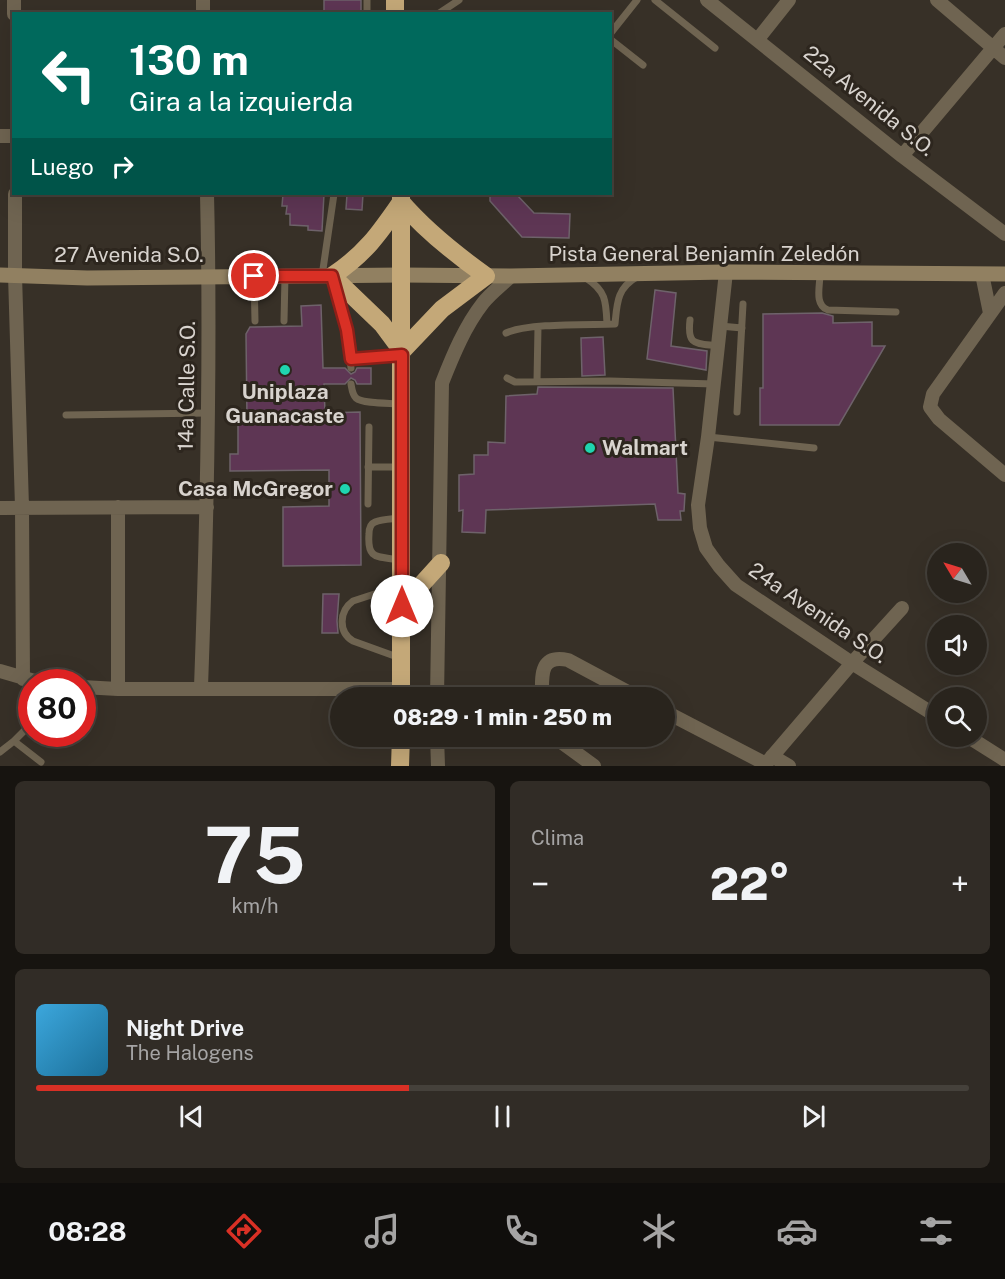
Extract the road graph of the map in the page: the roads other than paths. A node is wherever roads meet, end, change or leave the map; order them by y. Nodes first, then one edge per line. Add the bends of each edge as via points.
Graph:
1 (459, 0) edge
2 (637, 0) edge
3 (655, 0) edge
4 (707, 0) edge
5 (789, 0) edge
6 (937, 0) edge
7 (441, 12) edge
8 (612, 31) edge
9 (1005, 34) edge
10 (758, 39) junction
11 (612, 41) edge
12 (715, 48) dead end
13 (993, 48) junction
14 (1005, 58) edge
15 (643, 65) dead end
16 (902, 156) junction
17 (15, 195) edge
18 (207, 195) edge
19 (334, 195) edge
20 (401, 198) edge
21 (1005, 234) edge
22 (726, 272) junction
23 (645, 273) junction
24 (581, 274) junction
25 (820, 274) junction
26 (982, 274) junction
27 (1005, 274) edge
28 (8, 275) edge
29 (402, 275) junction
30 (209, 276) junction
31 (254, 276) junction
32 (285, 276) junction
33 (327, 276) junction
34 (486, 276) junction
35 (511, 276) junction
36 (1005, 293) edge
37 (743, 304) dead end
38 (896, 312) dead end
39 (990, 313) junction
40 (690, 320) dead end
41 (255, 321) dead end
42 (284, 321) dead end
43 (611, 324) junction
44 (720, 326) junction
45 (538, 327) junction
46 (742, 328) junction
47 (506, 333) dead end
48 (718, 346) junction
49 (402, 353) junction
50 (351, 359) junction
51 (351, 368) dead end
52 (507, 378) dead end
53 (537, 381) junction
54 (351, 384) dead end
55 (714, 384) junction
56 (402, 404) junction
57 (737, 411) dead end
58 (208, 412) junction
59 (66, 415) dead end
60 (369, 427) dead end
61 (708, 437) junction
62 (814, 448) dead end
63 (368, 467) junction
64 (402, 467) junction
65 (1005, 476) edge
66 (368, 504) dead end
67 (22, 507) junction
68 (118, 507) junction
69 (207, 507) junction
70 (0, 508) edge
71 (402, 518) junction
72 (402, 560) junction
73 (441, 563) junction
74 (402, 585) junction
75 (402, 606) junction
76 (902, 608) dead end
77 (401, 659) junction
78 (852, 663) junction
79 (23, 669) edge
80 (0, 671) edge
81 (18, 677) edge
82 (201, 687) junction
83 (401, 687) edge
84 (437, 687) edge
85 (542, 687) edge
86 (618, 687) edge
87 (96, 688) edge
88 (118, 689) junction
89 (330, 691) edge
90 (927, 710) edge
91 (675, 716) edge
92 (18, 737) edge
93 (14, 741) junction
94 (401, 747) edge
95 (437, 747) edge
96 (568, 747) edge
97 (985, 747) edge
98 (0, 752) edge
99 (1005, 760) edge
100 (41, 762) dead end
101 (768, 762) edge
102 (400, 766) edge
103 (438, 766) edge
104 (594, 766) edge
105 (789, 766) edge

1 - 7 lane
2 - 8 lane
3 - 12 lane
4 - 10 street, 22a Avenida S.O.
5 - 10 street
6 - 13 street
9 - 13 street
10 - 16 street, 22a Avenida S.O.
11 - 15 lane
13 - 14 street
13 - 16 street
16 - 21 street, 22a Avenida S.O.
17 - 28 street
18 - 30 street, 14a Calle S.O.
19 - 33 lane
20 - 29 highway
20 - 33 highway via 368,248 350,264
20 - 34 highway via 422,224
22 - 23 main road, Pista General Benjamín Zeledón
22 - 25 main road, Pista General Benjamín Zeledón
22 - 44 street, 24a Avenida S.O.
23 - 24 main road, Pista General Benjamín Zeledón
23 - 43 lane via 624,286
24 - 35 main road, Pista General Benjamín Zeledón
24 - 43 lane via 601,290
25 - 26 main road, Pista General Benjamín Zeledón
25 - 38 lane via 822,308
26 - 27 main road, Pista General Benjamín Zeledón
26 - 39 street
28 - 30 main road, 27 Avenida S.O.
28 - 67 street
29 - 33 main road, 27 Avenida S.O.
29 - 34 main road, Pista General Benjamín Zeledón
29 - 49 highway
30 - 31 main road, 27 Avenida S.O.
30 - 58 street, 14a Calle S.O.
31 - 32 main road, 27 Avenida S.O.
31 - 41 lane
32 - 33 main road, 27 Avenida S.O.
32 - 42 lane
33 - 49 highway via 382,324
33 - 50 lane via 347,330
34 - 35 main road, Pista General Benjamín Zeledón
34 - 49 highway via 442,309
35 - 73 street via 471,320 442,383
36 - 39 street
37 - 46 lane
39 - 65 street via 933,394 930,407
40 - 48 lane via 691,340
43 - 45 lane
44 - 46 lane
44 - 48 street, 24a Avenida S.O.
45 - 47 lane
45 - 53 lane
46 - 57 lane
48 - 55 street, 24a Avenida S.O.
49 - 50 lane
49 - 56 highway
50 - 51 lane
52 - 53 lane via 515,382
53 - 55 lane
54 - 56 lane via 352,392 362,401
55 - 61 street, 24a Avenida S.O.
56 - 64 highway
58 - 59 lane
58 - 69 street, 14a Calle S.O.
60 - 63 lane
61 - 62 lane
61 - 78 street, 24a Avenida S.O. via 698,505 706,548 736,585
63 - 64 lane
63 - 66 lane
64 - 71 highway
67 - 68 street
67 - 70 street
67 - 79 street
68 - 69 street
68 - 88 street
69 - 82 street, 14a Calle S.O.
71 - 72 highway
71 - 72 lane via 372,524 368,549 378,556
72 - 74 highway
73 - 75 highway
73 - 84 street
74 - 75 highway
74 - 77 lane via 347,605 342,630 353,641
75 - 77 highway
76 - 78 street
77 - 83 highway
78 - 90 street, 24a Avenida S.O.
78 - 101 street
80 - 81 street
82 - 88 street
82 - 89 street
85 - 86 street via 544,667 558,658
87 - 88 street
91 - 101 street
92 - 93 lane
93 - 98 lane
93 - 100 lane
94 - 102 highway
95 - 103 street
96 - 104 street
97 - 99 street
101 - 105 street

